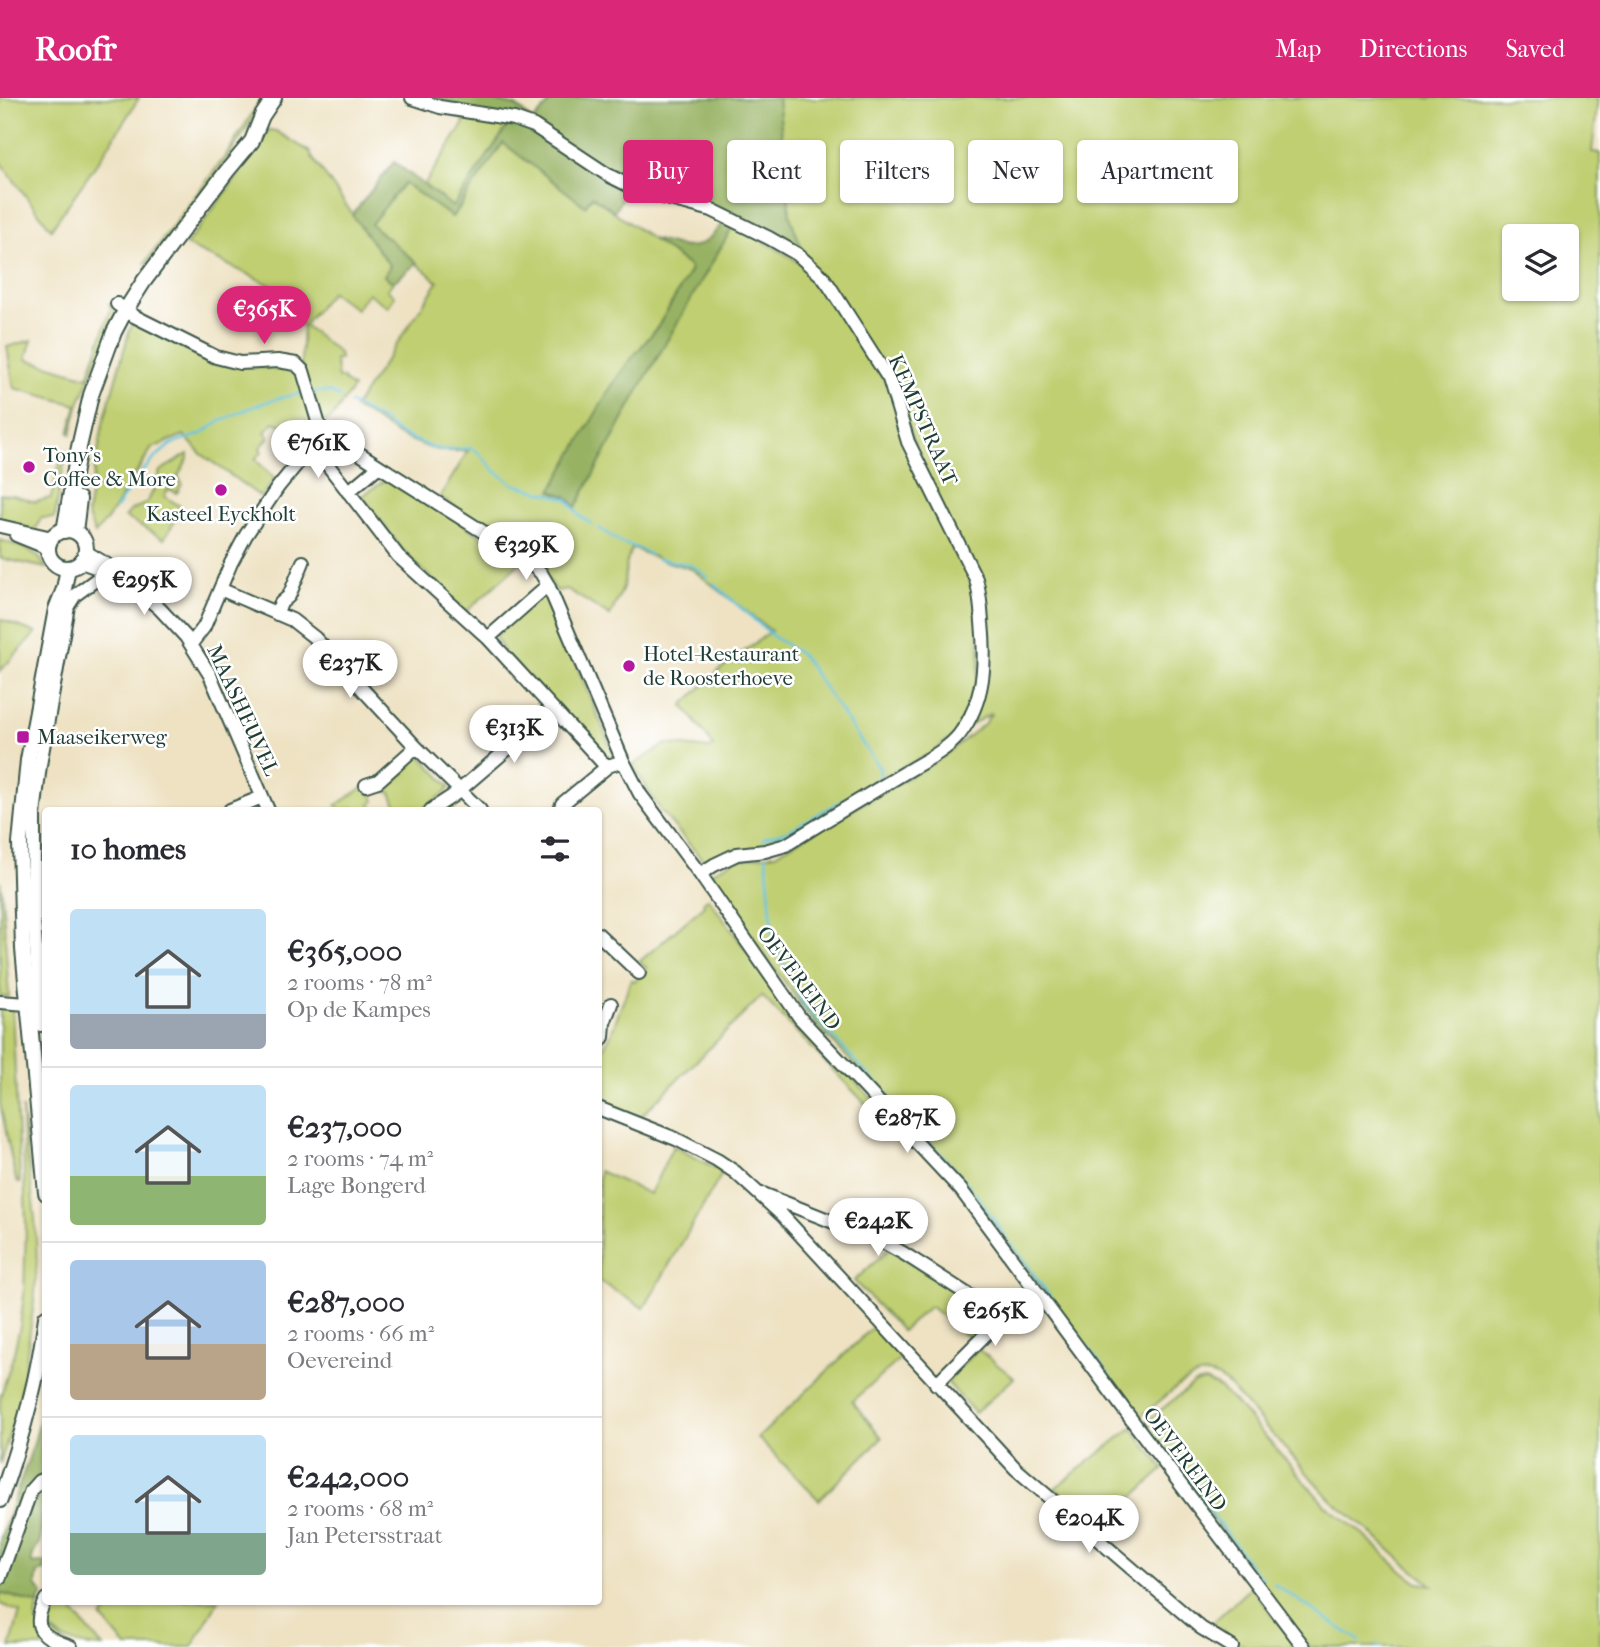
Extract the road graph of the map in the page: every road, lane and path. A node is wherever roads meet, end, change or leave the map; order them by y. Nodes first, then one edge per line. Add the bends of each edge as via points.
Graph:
1 (274, 98) edge
2 (412, 98) edge
3 (125, 310) junction
4 (324, 431) junction
5 (311, 447) junction
6 (379, 466) junction
7 (348, 492) junction
8 (0, 526) edge
9 (60, 537) junction
10 (73, 562) junction
11 (303, 562) dead end
12 (108, 569) junction
13 (548, 585) junction
14 (220, 589) junction
15 (277, 614) junction
16 (488, 638) junction
17 (191, 644) junction
18 (553, 710) junction
19 (416, 747) junction
20 (623, 761) junction
21 (608, 766) junction
22 (366, 785) dead end
23 (459, 791) junction
24 (262, 797) junction
25 (237, 807) edge
26 (267, 807) edge
27 (435, 807) edge
28 (477, 807) edge
29 (561, 807) edge
30 (39, 866) edge
31 (700, 874) junction
32 (602, 938) edge
33 (639, 973) dead end
34 (0, 1002) edge
35 (27, 1004) junction
36 (611, 1004) dead end
37 (42, 1013) edge
38 (602, 1038) edge
39 (602, 1110) edge
40 (42, 1152) edge
41 (757, 1191) junction
42 (1037, 1292) junction
43 (1003, 1317) junction
44 (42, 1345) edge
45 (936, 1384) junction
46 (42, 1480) edge
47 (0, 1500) edge
48 (0, 1577) edge
49 (43, 1605) edge
50 (71, 1647) edge
51 (1232, 1647) edge
52 (1304, 1647) edge

1 - 3 main road via 253,124 227,171
2 - 31 street, KEMPSTRAAT via 529,124 629,186 728,216 811,266 830,287 889,379 908,442 976,579 984,677 971,718 957,737 932,757 786,845 737,854
3 - 4 street via 216,357 240,363 296,364 303,371 318,425
3 - 9 main road via 101,370 77,509
4 - 5 street
4 - 6 street, OEVEREIND
5 - 7 street
5 - 14 street via 246,535
6 - 7 street
6 - 13 street, OEVEREIND via 523,557
7 - 16 street via 398,556
8 - 9 street
9 - 10 main road via 51,560
9 - 10 main road via 83,540
10 - 12 street, MAASHEUVEL
10 - 35 main road via 56,609 21,821
11 - 15 street
12 - 17 street, MAASHEUVEL via 153,603
12 - 30 street via 68,606 36,789
13 - 16 street
13 - 20 street, OEVEREIND
14 - 15 street
14 - 17 street via 204,627
15 - 19 street via 315,638
16 - 18 street
17 - 24 street, MAASHEUVEL via 210,675
18 - 21 street
18 - 23 street
19 - 22 street
19 - 23 street
20 - 21 street
20 - 31 street, OEVEREIND via 640,794
21 - 29 street
23 - 27 street
23 - 28 street
24 - 25 street
24 - 26 street, MAASHEUVEL
30 - 37 street via 34,916
31 - 42 street, OEVEREIND via 800,1017 961,1190
32 - 33 street
34 - 35 street
35 - 40 main road
36 - 38 street
39 - 41 street via 717,1160
41 - 43 street via 892,1247
41 - 45 street
42 - 43 street
42 - 52 street, OEVEREIND
43 - 45 street
44 - 47 main road via 27,1418
45 - 51 street via 1016,1469 1201,1628
46 - 48 street via 34,1485
49 - 50 street via 39,1629

